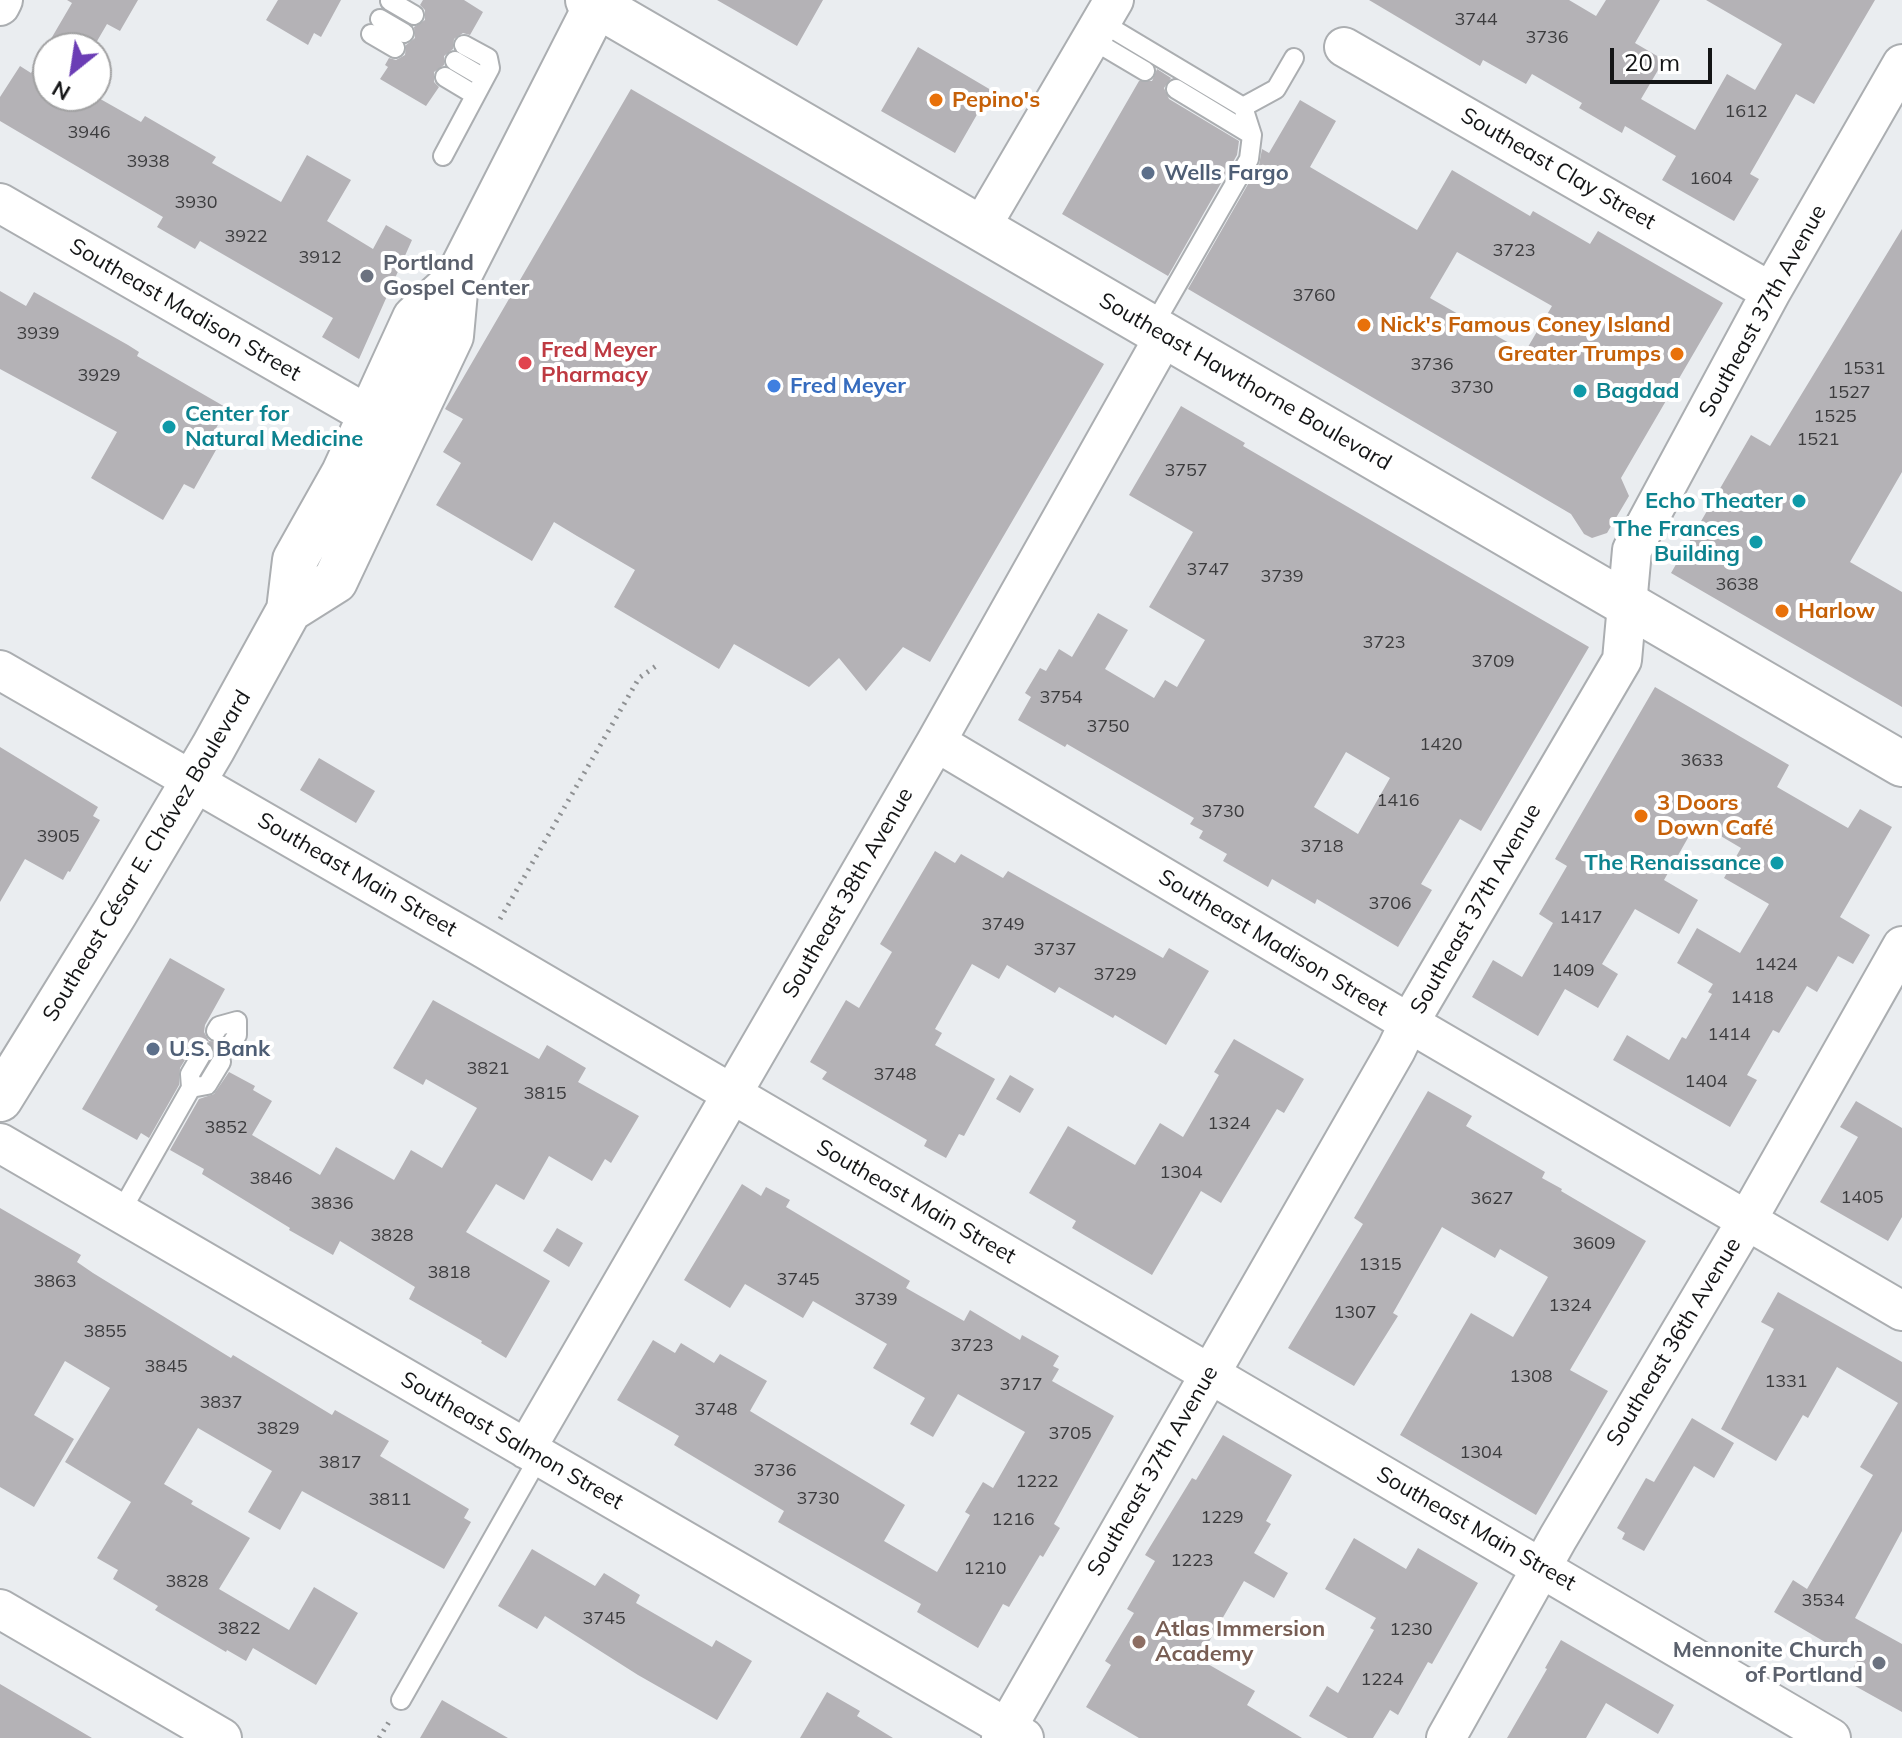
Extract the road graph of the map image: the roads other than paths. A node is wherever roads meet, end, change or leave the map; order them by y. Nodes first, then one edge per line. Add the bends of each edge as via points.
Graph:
1 (3, 0) edge
2 (390, 1) edge
3 (595, 2) edge
4 (0, 6) edge
5 (414, 15) dead end
6 (1102, 20) edge
7 (375, 26) dead end
8 (399, 40) dead end
9 (464, 45) dead end
10 (1344, 47) dead end
11 (1294, 58) dead end
12 (1902, 64) edge
13 (1145, 71) dead end
14 (484, 78) junction
15 (1176, 89) dead end
16 (475, 95) junction
17 (1243, 107) junction
18 (1252, 135) junction
19 (443, 156) dead end
20 (0, 203) edge
21 (981, 227) junction
22 (456, 281) junction
23 (1771, 292) junction
24 (1159, 331) junction
25 (370, 416) junction
26 (1626, 604) junction
27 (289, 610) junction
28 (0, 670) edge
29 (936, 742) junction
30 (1902, 764) edge
31 (194, 780) junction
32 (1902, 946) edge
33 (1409, 1023) junction
34 (216, 1031) dead end
35 (233, 1041) dead end
36 (203, 1052) dead end
37 (221, 1062) dead end
38 (191, 1088) junction
39 (731, 1095) junction
40 (0, 1099) edge
41 (0, 1143) edge
42 (120, 1213) junction
43 (1747, 1220) junction
44 (1902, 1311) edge
45 (1210, 1373) junction
46 (533, 1453) junction
47 (1543, 1568) junction
48 (0, 1609) edge
49 (401, 1700) dead end
50 (1010, 1735) edge
51 (222, 1738) edge
52 (1446, 1738) edge
53 (1831, 1738) edge

1 - 4 street
2 - 5 lane
3 - 21 main road, Southeast Hawthorne Boulevard
3 - 22 main road, Southeast César E. Chávez Boulevard
6 - 13 lane
6 - 17 lane
6 - 21 street
7 - 8 lane
9 - 14 lane via 488,58
10 - 23 street, Southeast Clay Street
11 - 17 lane via 1276,89
12 - 23 street, Southeast 37th Avenue
14 - 16 lane
14 - 16 lane via 450,69
15 - 18 lane
16 - 19 lane
17 - 18 lane
18 - 24 lane via 1249,159
20 - 25 street, Southeast Madison Street
21 - 24 main road, Southeast Hawthorne Boulevard
22 - 25 main road, Southeast César E. Chávez Boulevard via 415,318
22 - 27 main road, Southeast César E. Chávez Boulevard via 451,336 335,581
23 - 26 street, Southeast 37th Avenue via 1632,550
24 - 26 main road, Southeast Hawthorne Boulevard
24 - 29 street, Southeast 38th Avenue
25 - 27 main road, Southeast César E. Chávez Boulevard via 295,560
26 - 30 main road, Southeast Hawthorne Boulevard
26 - 33 street, Southeast 37th Avenue via 1622,660
27 - 31 main road, Southeast César E. Chávez Boulevard
28 - 31 street, Southeast Main Street
29 - 33 street, Southeast Madison Street
29 - 39 street, Southeast 38th Avenue
31 - 39 street, Southeast Main Street
31 - 40 main road, Southeast César E. Chávez Boulevard
32 - 43 street, Southeast 36th Avenue
33 - 43 street, Southeast Madison Street
33 - 45 street, Southeast 37th Avenue
34 - 35 lane via 237,1021
36 - 38 lane via 190,1074
37 - 38 lane via 207,1085
38 - 42 lane
39 - 45 street, Southeast Main Street
39 - 46 street, Southeast 38th Avenue
41 - 42 street, Southeast Salmon Street
42 - 46 street, Southeast Salmon Street
43 - 44 street, Southeast Madison Street
43 - 47 street, Southeast 36th Avenue
45 - 47 street, Southeast Main Street
45 - 50 street, Southeast 37th Avenue
46 - 49 lane
46 - 50 street, Southeast Salmon Street
47 - 52 street, Southeast 36th Avenue
47 - 53 street, Southeast Main Street
48 - 51 street

